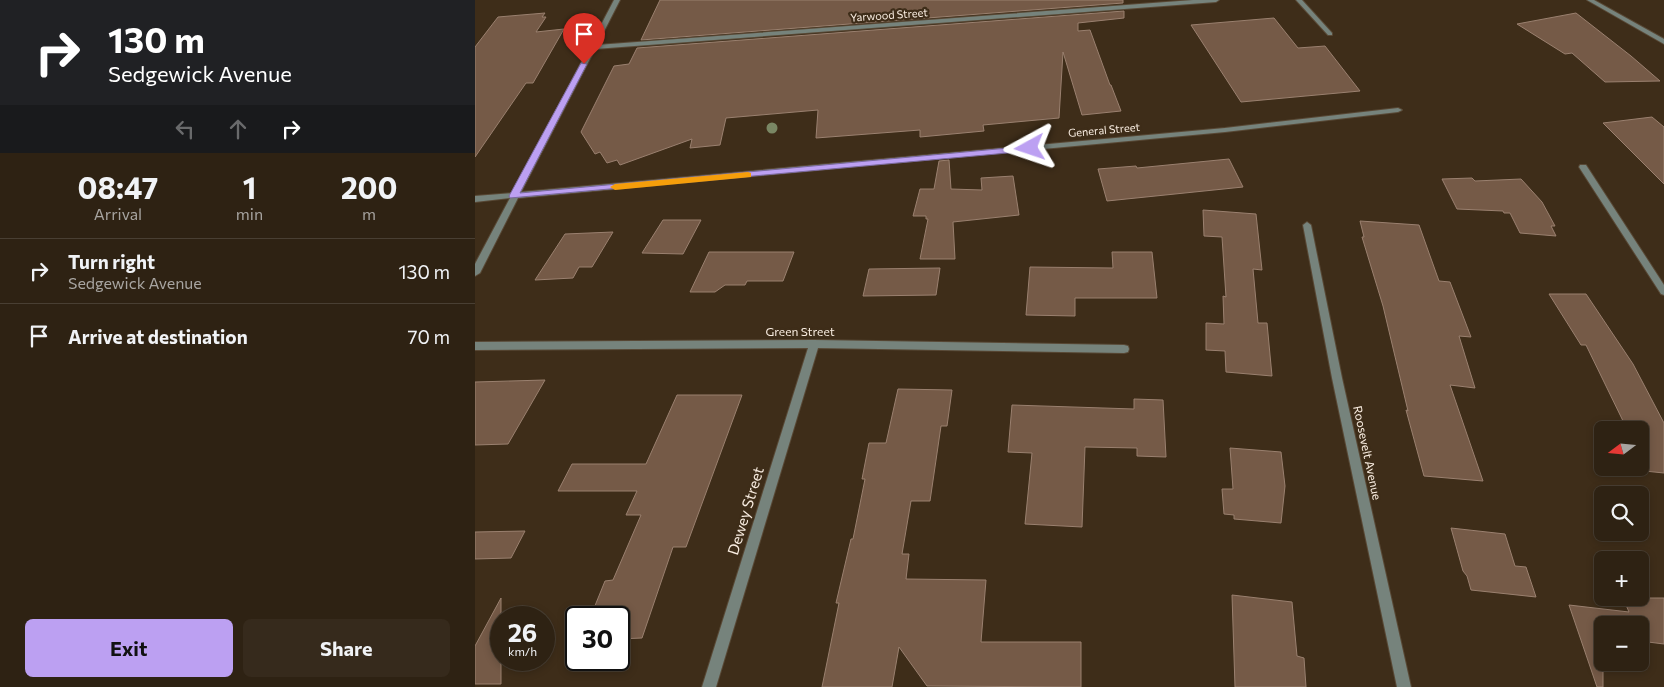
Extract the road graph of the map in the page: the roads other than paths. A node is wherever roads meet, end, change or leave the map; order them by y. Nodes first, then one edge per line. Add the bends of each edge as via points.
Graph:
1 (617, 0) edge
2 (1216, 0) edge
3 (1299, 0) edge
4 (1591, 0) edge
5 (1330, 34) dead end
6 (1664, 42) edge
7 (593, 47) junction
8 (1398, 110) dead end
9 (1583, 167) dead end
10 (514, 196) junction
11 (475, 199) edge
12 (1307, 225) dead end
13 (475, 273) edge
14 (1664, 292) edge
15 (814, 344) junction
16 (475, 346) edge
17 (1124, 348) dead end
18 (709, 687) edge
19 (1404, 687) edge

1 - 7 street
2 - 7 street, Yarwood Street
3 - 5 street
4 - 6 street
7 - 10 street
8 - 10 street, General Street via 1215,131
9 - 14 street
10 - 11 street, General Street
10 - 13 street
12 - 19 street, Roosevelt Avenue
15 - 16 street, Green Street
15 - 17 street, Green Street
15 - 18 street, Dewey Street

